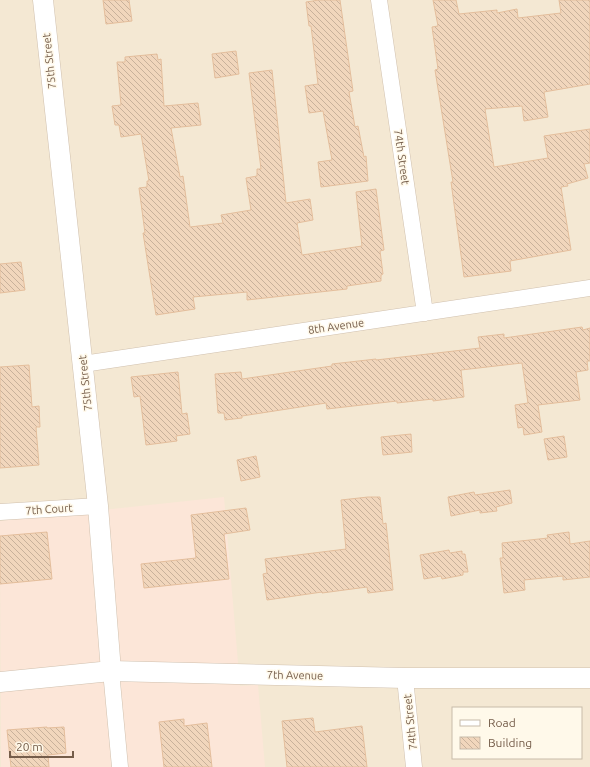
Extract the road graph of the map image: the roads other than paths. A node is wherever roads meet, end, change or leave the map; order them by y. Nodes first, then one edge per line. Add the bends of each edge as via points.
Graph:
1 (43, 0) edge
2 (379, 0) edge
3 (590, 288) edge
4 (425, 313) junction
5 (83, 364) junction
6 (98, 506) junction
7 (0, 512) edge
8 (111, 671) junction
9 (405, 678) junction
10 (590, 678) edge
11 (0, 682) edge
12 (120, 767) edge
13 (414, 767) edge

1 - 5 street, 75th Street
2 - 4 street, 74th Street
3 - 4 street, 8th Avenue
4 - 5 street, 8th Avenue
5 - 6 street, 75th Street
6 - 7 street, 7th Court
6 - 8 street, 75th Street
8 - 9 street, 7th Avenue
8 - 11 street, 7th Avenue
8 - 12 street, 75th Street
9 - 10 street, 7th Avenue
9 - 13 street, 74th Street

